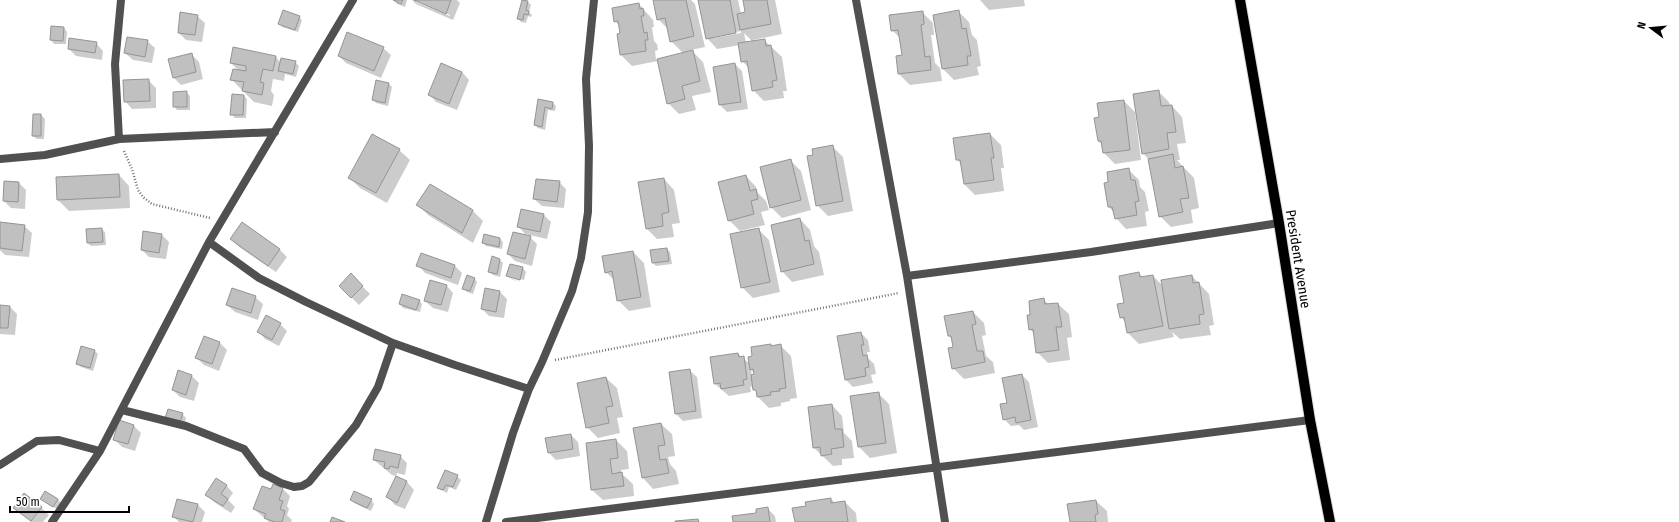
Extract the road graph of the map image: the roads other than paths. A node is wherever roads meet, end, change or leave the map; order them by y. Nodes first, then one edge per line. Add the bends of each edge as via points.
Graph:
1 (121, 0) edge
2 (353, 0) edge
3 (594, 0) edge
4 (856, 0) edge
5 (1240, 0) edge
6 (275, 132) junction
7 (119, 139) junction
8 (0, 159) edge
9 (1279, 223) junction
10 (209, 242) junction
11 (907, 276) junction
12 (393, 343) junction
13 (529, 389) junction
14 (122, 410) junction
15 (1310, 420) junction
16 (100, 451) junction
17 (0, 465) edge
18 (937, 467) junction
19 (52, 522) edge
20 (486, 522) edge
21 (506, 522) edge
22 (945, 522) edge
23 (1330, 522) edge

1 - 7 street via 115,64
2 - 6 street
3 - 13 street via 586,79 588,212 581,258 572,291
4 - 11 street
5 - 9 main road, President Avenue
6 - 7 street
6 - 10 street
7 - 8 street via 45,155
9 - 11 street via 1083,253
9 - 15 main road, President Avenue
10 - 12 street via 259,278
10 - 14 street
11 - 18 street
12 - 13 street
12 - 14 street via 378,387 356,425 309,482 302,486 294,487 281,483 262,473 244,449 186,426
13 - 20 street
14 - 16 street
15 - 18 street
15 - 23 main road, President Avenue
16 - 17 street via 59,440 37,441
16 - 19 street
18 - 21 street
18 - 22 street

